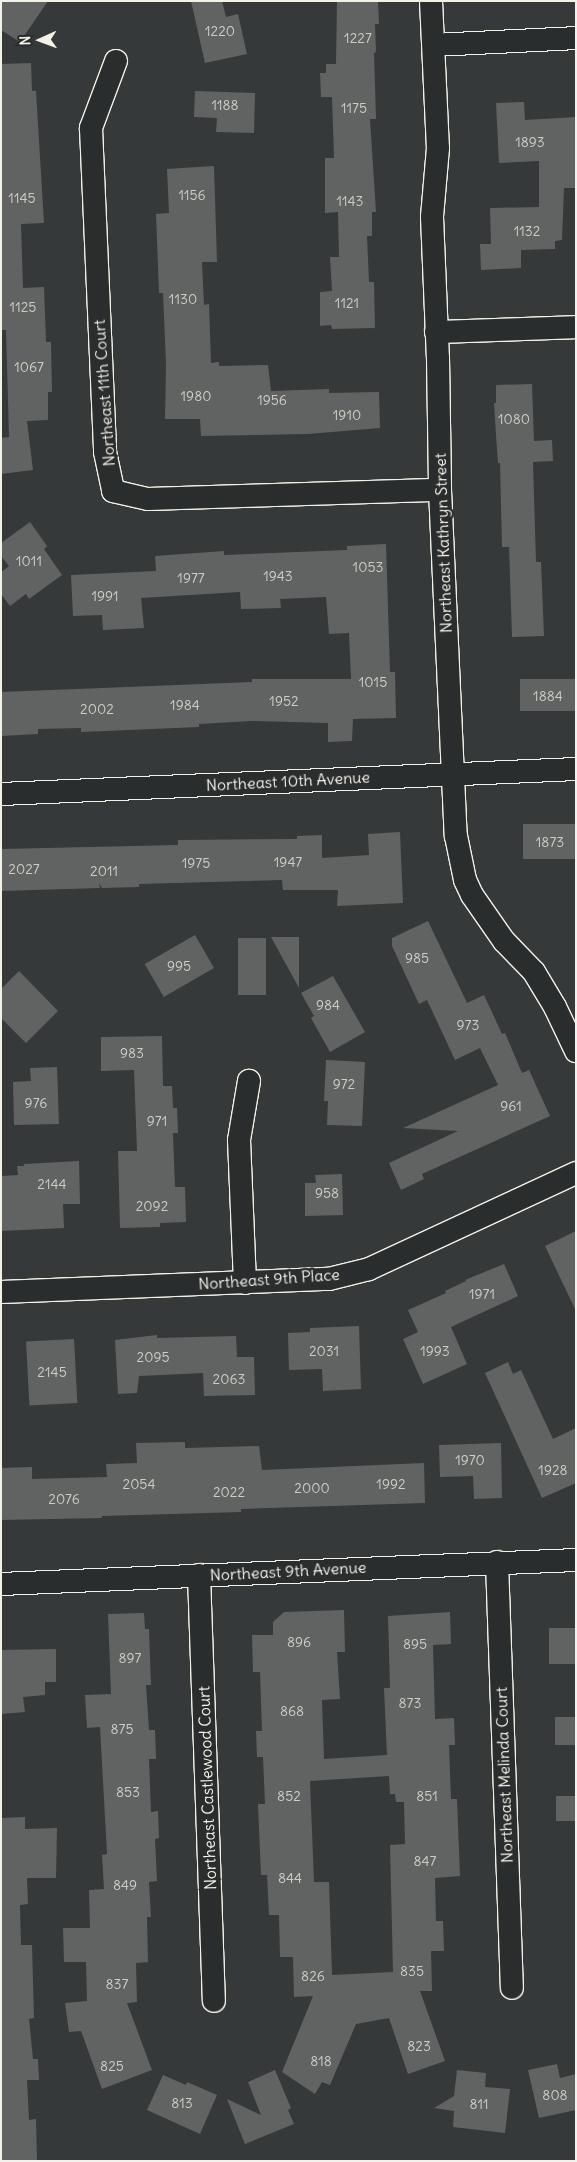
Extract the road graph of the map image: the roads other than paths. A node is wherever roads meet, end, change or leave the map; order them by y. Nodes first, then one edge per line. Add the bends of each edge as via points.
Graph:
1 (431, 1) edge
2 (576, 38) edge
3 (434, 46) junction
4 (116, 61) dead end
5 (576, 327) edge
6 (436, 332) junction
7 (440, 490) junction
8 (576, 769) edge
9 (453, 773) junction
10 (1, 794) edge
11 (576, 1051) edge
12 (249, 1081) dead end
13 (576, 1173) edge
14 (245, 1283) junction
15 (1, 1292) edge
16 (576, 1560) edge
17 (497, 1562) junction
18 (199, 1575) junction
19 (1, 1584) edge
20 (512, 1988) dead end
21 (214, 2001) dead end

1 - 3 street, Northeast Kathryn Street
2 - 3 street
3 - 6 street, Northeast Kathryn Street via 438,148 432,217
4 - 7 street, Northeast 11th Court via 91,128 105,452 113,491 148,499
5 - 6 street
6 - 7 street, Northeast Kathryn Street
7 - 9 street, Northeast Kathryn Street
8 - 9 street, Northeast 10th Avenue
9 - 10 street, Northeast 10th Avenue
9 - 11 street, Northeast Kathryn Street via 456,836 463,872 472,895 504,941 534,972
12 - 14 street via 239,1140
13 - 14 street, Northeast 9th Place via 369,1269 329,1278
14 - 15 street, Northeast 9th Place
16 - 17 street, Northeast 9th Avenue
17 - 18 street, Northeast 9th Avenue
17 - 20 street, Northeast Melinda Court
18 - 19 street, Northeast 9th Avenue
18 - 21 street, Northeast Castlewood Court

